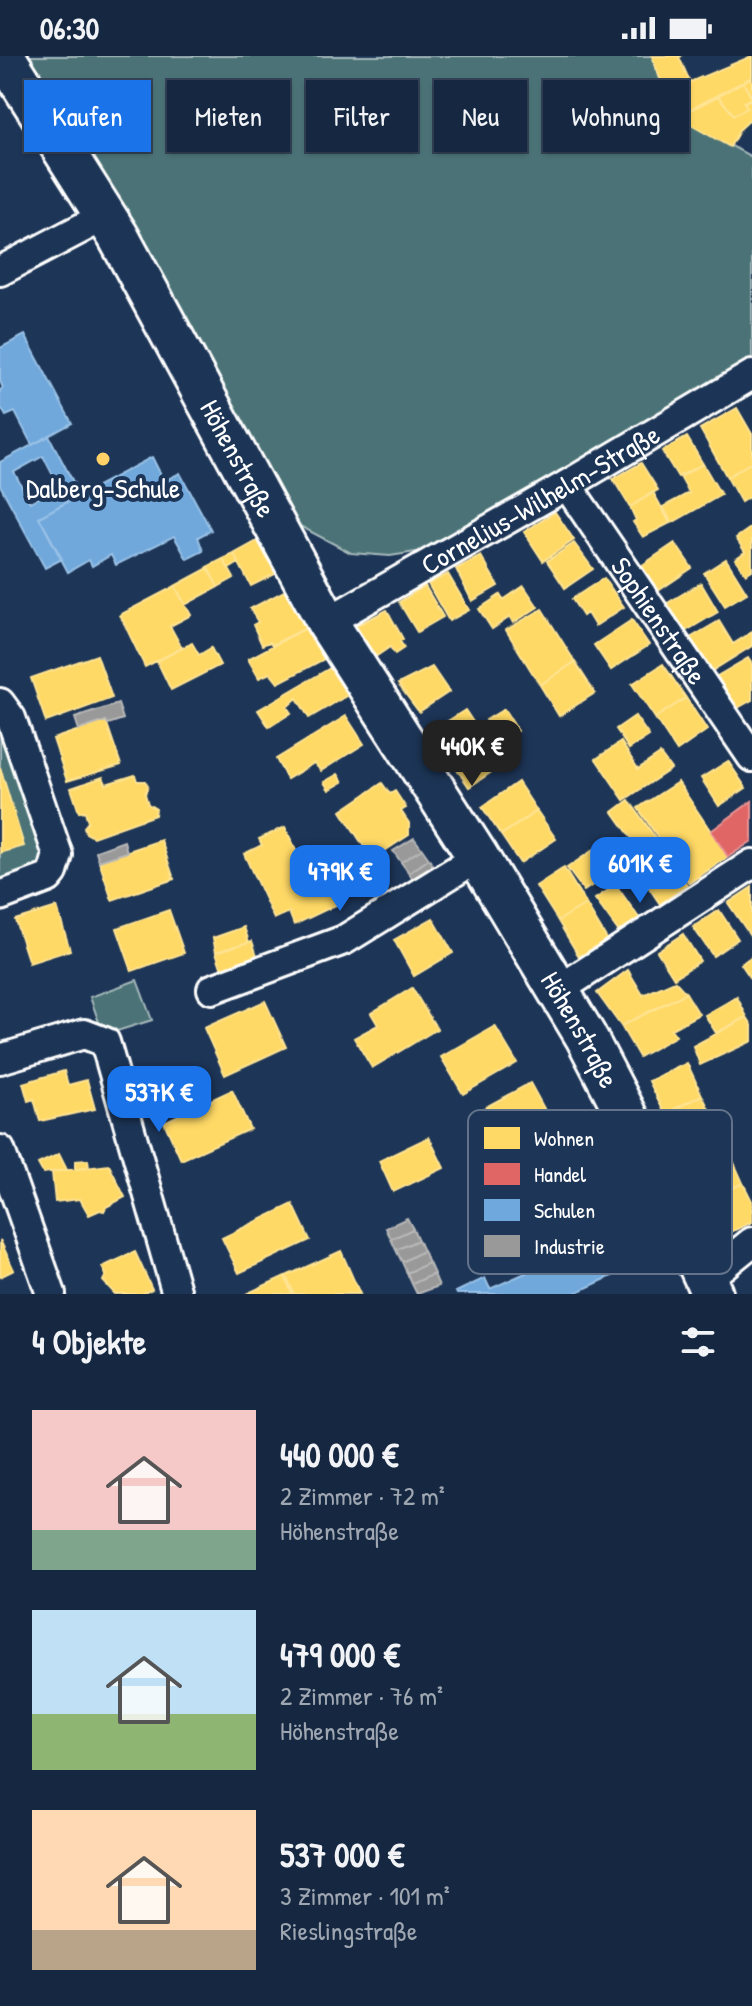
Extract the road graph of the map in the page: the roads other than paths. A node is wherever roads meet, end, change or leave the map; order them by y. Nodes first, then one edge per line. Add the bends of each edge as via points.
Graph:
1 (4, 56) edge
2 (105, 216) junction
3 (0, 271) edge
4 (752, 375) edge
5 (567, 485) junction
6 (327, 622) junction
7 (0, 703) edge
8 (752, 757) edge
9 (478, 857) junction
10 (752, 864) edge
11 (0, 896) edge
12 (212, 989) dead end
13 (557, 991) junction
14 (0, 1059) edge
15 (625, 1110) edge
16 (0, 1150) edge
17 (752, 1242) edge
18 (732, 1262) edge
19 (51, 1294) edge
20 (177, 1294) edge

1 - 2 main road, Höhenstraße
2 - 3 street
2 - 6 main road, Höhenstraße
4 - 5 street, Cornelius-Wilhelm-Straße
5 - 6 street, Cornelius-Wilhelm-Straße
5 - 8 street, Sophienstraße
6 - 9 main road, Höhenstraße
7 - 11 street via 11,718 58,855 48,878
9 - 12 street via 344,940
9 - 13 main road, Höhenstraße
10 - 13 street
13 - 15 main road, Höhenstraße
14 - 20 street via 84,1034 98,1037 109,1049
16 - 19 street
17 - 18 street

